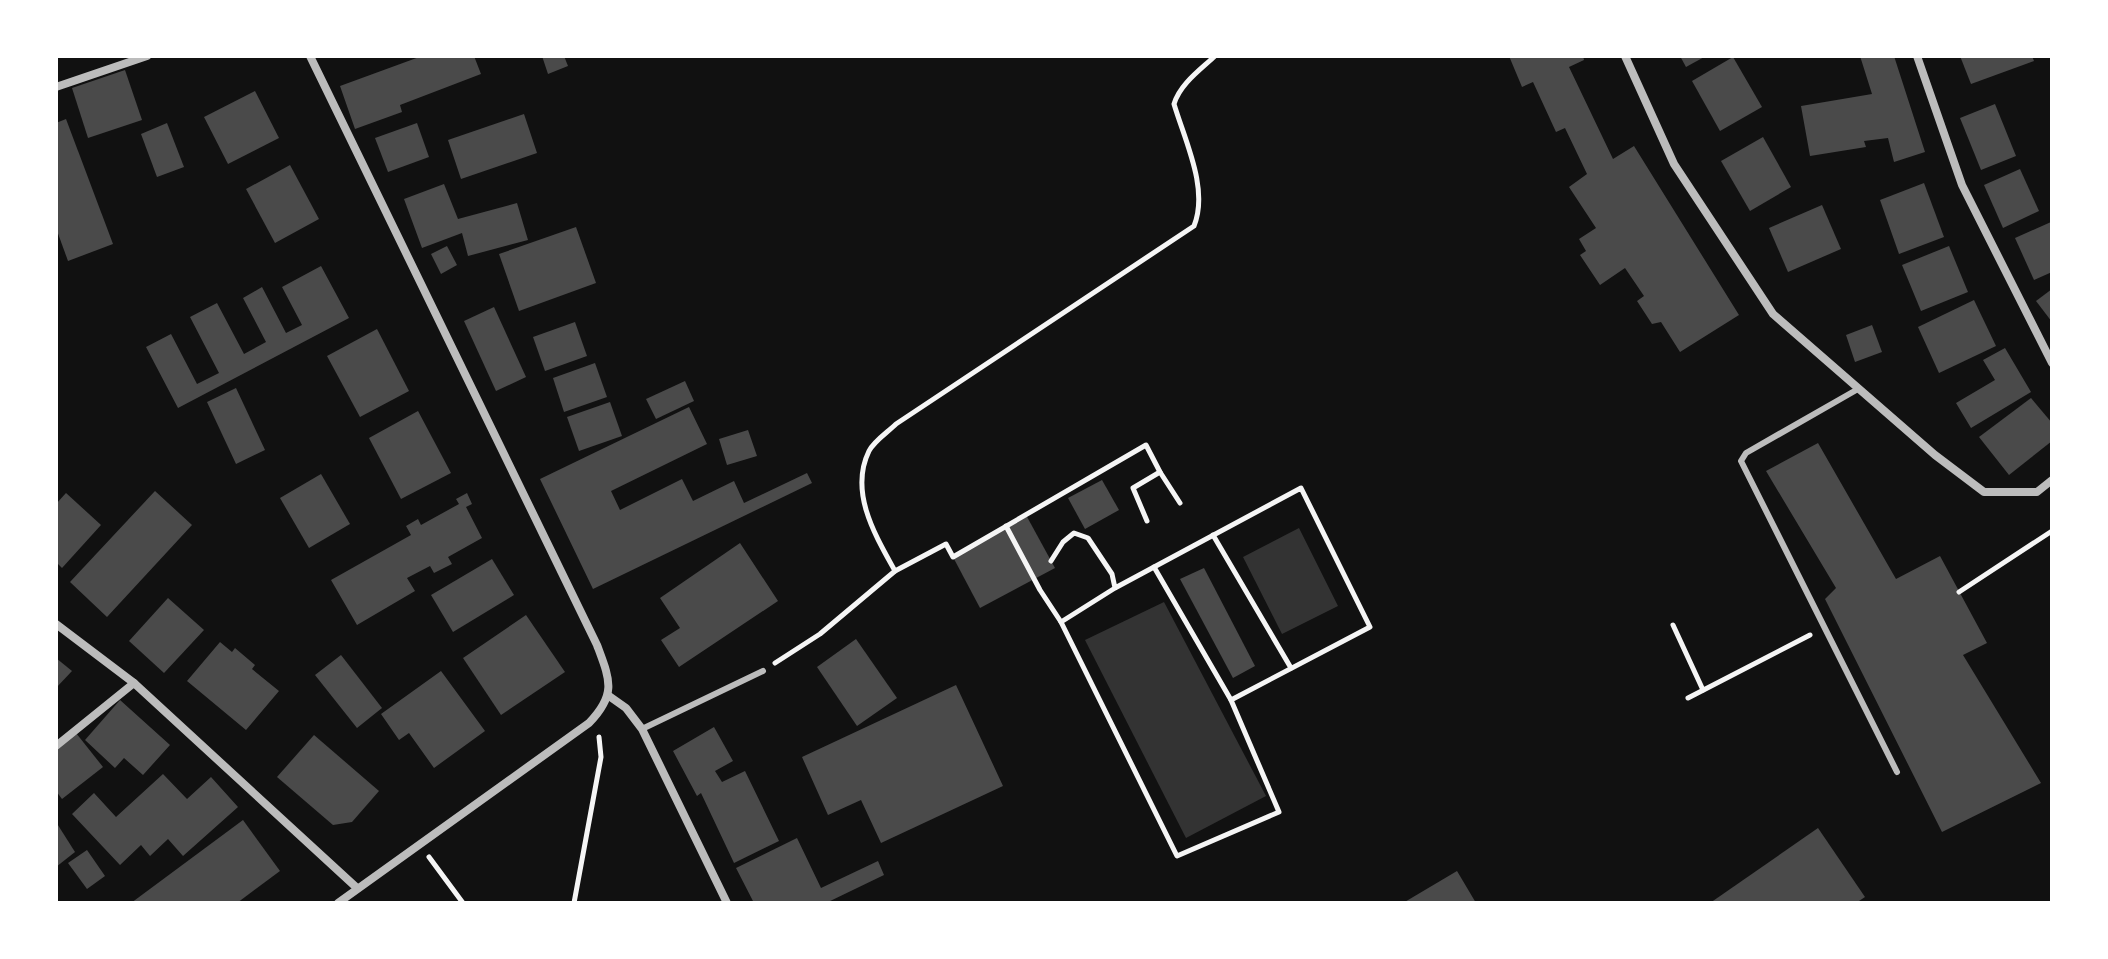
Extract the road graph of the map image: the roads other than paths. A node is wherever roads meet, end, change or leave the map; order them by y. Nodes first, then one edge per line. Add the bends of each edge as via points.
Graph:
1 (147, 56) edge
2 (310, 56) edge
3 (1625, 56) edge
4 (1917, 56) edge
5 (56, 87) edge
6 (2052, 363) edge
7 (1858, 389) junction
8 (2052, 480) edge
9 (56, 624) edge
10 (763, 671) road end
11 (134, 683) junction
12 (609, 696) junction
13 (642, 729) junction
14 (56, 746) edge
15 (1897, 772) dead end
16 (357, 888) junction
17 (338, 903) edge
18 (727, 903) edge

1 - 5 street
2 - 12 street via 597,645 608,673
3 - 7 street via 1674,164 1773,314
4 - 6 street via 1962,185
7 - 8 street via 1984,492 2037,492
7 - 15 lane via 1746,453 1741,461
9 - 11 street
10 - 13 lane
11 - 14 street
11 - 16 street
12 - 13 street
12 - 16 street via 589,723
13 - 18 street
16 - 17 street

